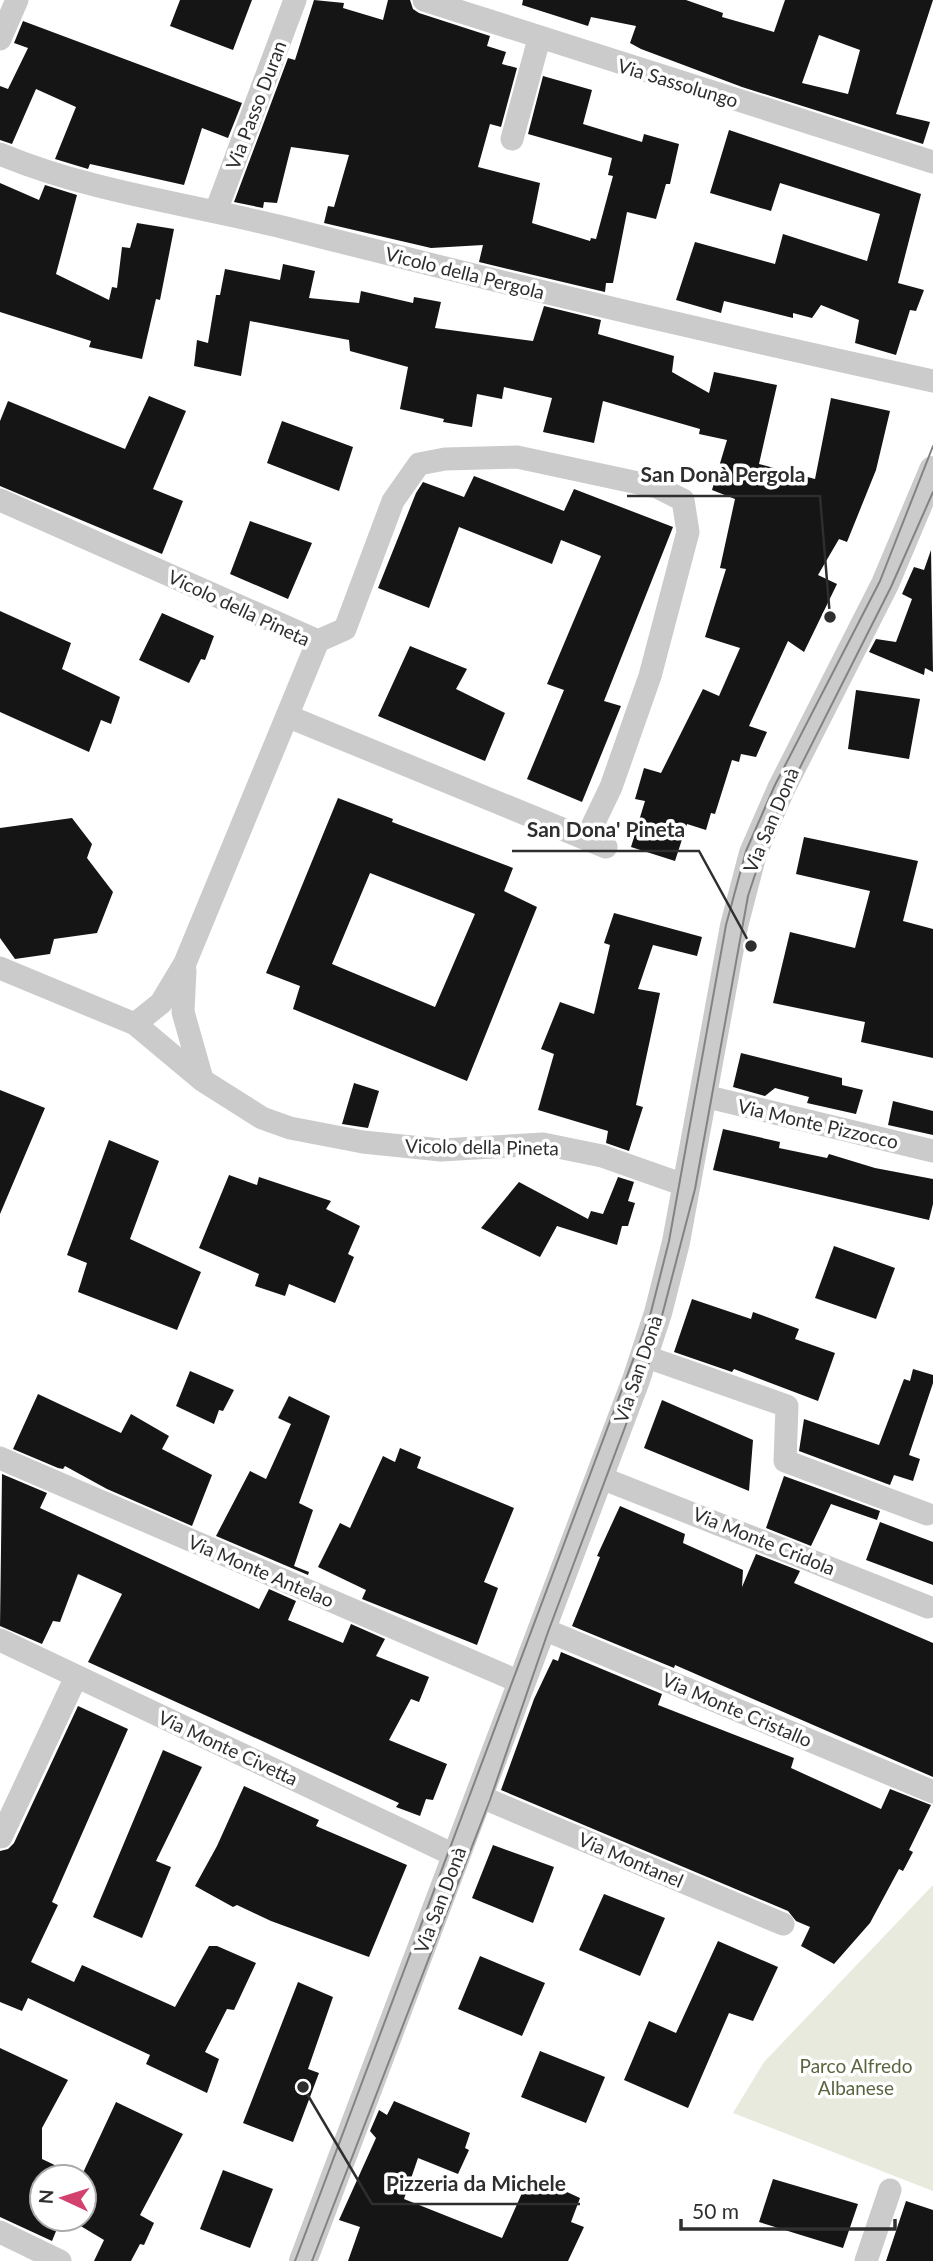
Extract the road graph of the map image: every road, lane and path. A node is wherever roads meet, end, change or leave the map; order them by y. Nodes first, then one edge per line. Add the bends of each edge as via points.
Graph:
1 (17, 0) edge
2 (295, 0) edge
3 (424, 0) edge
4 (0, 39) edge
5 (539, 39) junction
6 (512, 139) dead end
7 (0, 154) edge
8 (933, 162) edge
9 (216, 211) junction
10 (933, 382) edge
11 (933, 470) edge
12 (0, 500) edge
13 (317, 641) junction
14 (287, 716) junction
15 (185, 963) junction
16 (0, 968) edge
17 (135, 1024) junction
18 (202, 1080) junction
19 (704, 1096) junction
20 (933, 1151) edge
21 (687, 1186) junction
22 (644, 1356) junction
23 (0, 1458) edge
24 (598, 1476) junction
25 (927, 1514) dead end
26 (928, 1607) dead end
27 (541, 1628) junction
28 (0, 1640) edge
29 (76, 1677) junction
30 (522, 1683) junction
31 (933, 1792) edge
32 (479, 1796) junction
33 (1, 1837) edge
34 (456, 1856) junction
35 (783, 1924) dead end
36 (890, 2190) dead end
37 (0, 2232) edge
38 (60, 2261) edge
39 (303, 2261) edge
40 (866, 2261) edge

1 - 4 street
2 - 9 street, Via Passo Duran
3 - 5 street, Via Sassolungo
5 - 6 street
5 - 8 street, Via Sassolungo
7 - 9 street, Vicolo della Pergola via 119,192
9 - 10 street, Vicolo della Pergola via 614,311
11 - 19 street, Via San Donà via 890,574 753,853 734,926
12 - 13 street, Vicolo della Pineta
13 - 14 street, Vicolo della Pineta
13 - 14 street via 345,629 393,501 419,464 517,457 657,487 683,500 688,532 650,676 596,843
14 - 15 street, Vicolo della Pineta
15 - 17 street, Vicolo della Pineta via 161,1003
15 - 18 street, Vicolo della Pineta via 183,1012
16 - 17 street
17 - 18 street, Vicolo della Pineta
18 - 21 street, Vicolo della Pineta via 262,1118 325,1136 441,1150 543,1144 602,1156
19 - 20 street, Via Monte Pizzocco
19 - 21 street, Via San Donà
21 - 22 street, Via San Donà
22 - 24 street, Via San Donà
22 - 25 street via 787,1406 785,1461
23 - 30 street, Via Monte Antelao
24 - 26 street, Via Monte Cridola
24 - 27 street, Via San Donà
27 - 30 street, Via San Donà
27 - 31 street, Via Monte Cristallo
28 - 29 street, Via Monte Civetta
29 - 33 street
29 - 34 street, Via Monte Civetta
30 - 32 street, Via San Donà
32 - 34 street, Via San Donà
32 - 35 street, Via Montanel
34 - 39 street, Via San Donà
36 - 40 street
37 - 38 street

